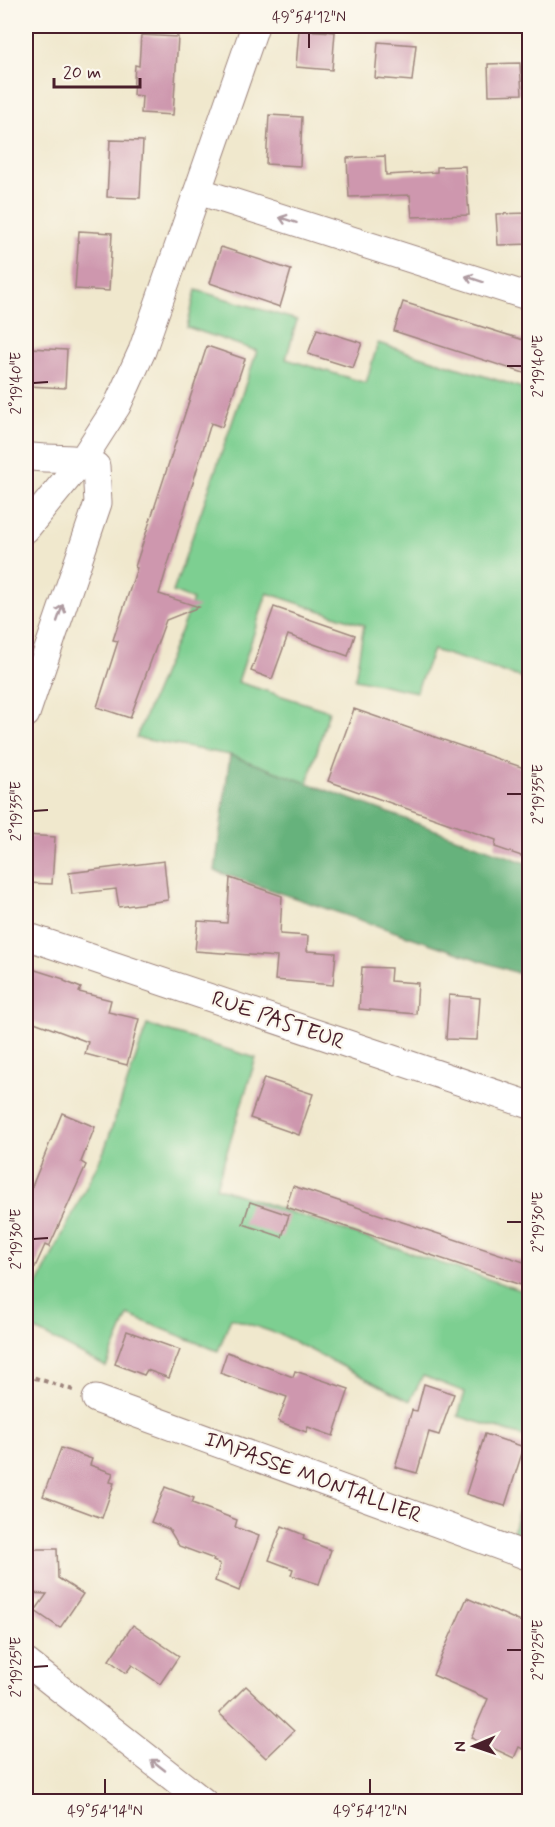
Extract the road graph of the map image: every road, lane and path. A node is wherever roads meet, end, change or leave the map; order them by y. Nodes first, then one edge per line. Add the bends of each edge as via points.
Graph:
1 (255, 26) edge
2 (198, 191) junction
3 (530, 297) edge
4 (26, 456) edge
5 (83, 459) junction
6 (26, 529) edge
7 (33, 663) edge
8 (26, 714) edge
9 (26, 936) edge
10 (530, 1105) edge
11 (26, 1375) edge
12 (96, 1399) joint
13 (530, 1557) edge
14 (26, 1662) edge
15 (204, 1802) edge

1 - 2 street
3 -> 2 street
2 - 5 street via 142,351 117,406
4 - 5 street
5 - 6 street
7 -> 5 street via 98,503 96,466
7 - 8 street
9 - 10 street, RUE PASTEUR
11 - 12 path
12 - 13 street, IMPASSE MONTALLIER
15 -> 14 street

